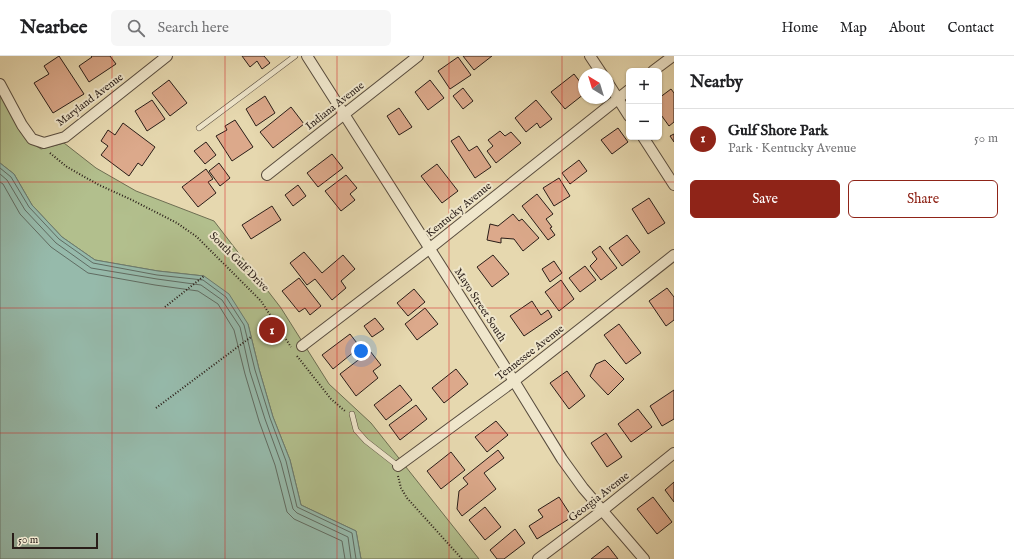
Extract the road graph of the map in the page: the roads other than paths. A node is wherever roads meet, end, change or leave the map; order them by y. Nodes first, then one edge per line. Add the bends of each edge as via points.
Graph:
1 (167, 56) edge
2 (295, 56) edge
3 (307, 56) edge
4 (418, 56) edge
5 (590, 56) edge
6 (673, 56) edge
7 (598, 68) edge
8 (657, 68) edge
9 (0, 84) edge
10 (614, 92) edge
11 (626, 92) edge
12 (618, 98) junction
13 (626, 111) edge
14 (343, 114) junction
15 (199, 128) dead end
16 (645, 140) edge
17 (267, 175) dead end
18 (674, 185) edge
19 (429, 249) junction
20 (674, 255) edge
21 (302, 346) dead end
22 (514, 381) junction
23 (352, 414) road end
24 (674, 453) edge
25 (398, 466) joint
26 (603, 510) junction
27 (538, 559) edge
28 (644, 559) edge

1 - 9 street, Maryland Avenue via 65,136 44,143 32,139
2 - 15 lane
3 - 14 street, Mayo Street South
4 - 14 street, Indiana Avenue
5 - 7 street
6 - 8 street
10 - 12 street
11 - 12 street, Kentucky Avenue
12 - 13 street
12 - 19 street, Kentucky Avenue
14 - 17 street, Indiana Avenue
14 - 19 street, Mayo Street South
16 - 18 street
19 - 21 street, Kentucky Avenue
19 - 22 street, Mayo Street South
20 - 22 street, Tennessee Avenue
22 - 25 street, Tennessee Avenue
22 - 26 street, Mayo Street South via 562,459
23 - 25 lane via 356,430 366,442
24 - 26 street, Georgia Avenue
26 - 27 street, Georgia Avenue
26 - 28 street, Mayo Street South

